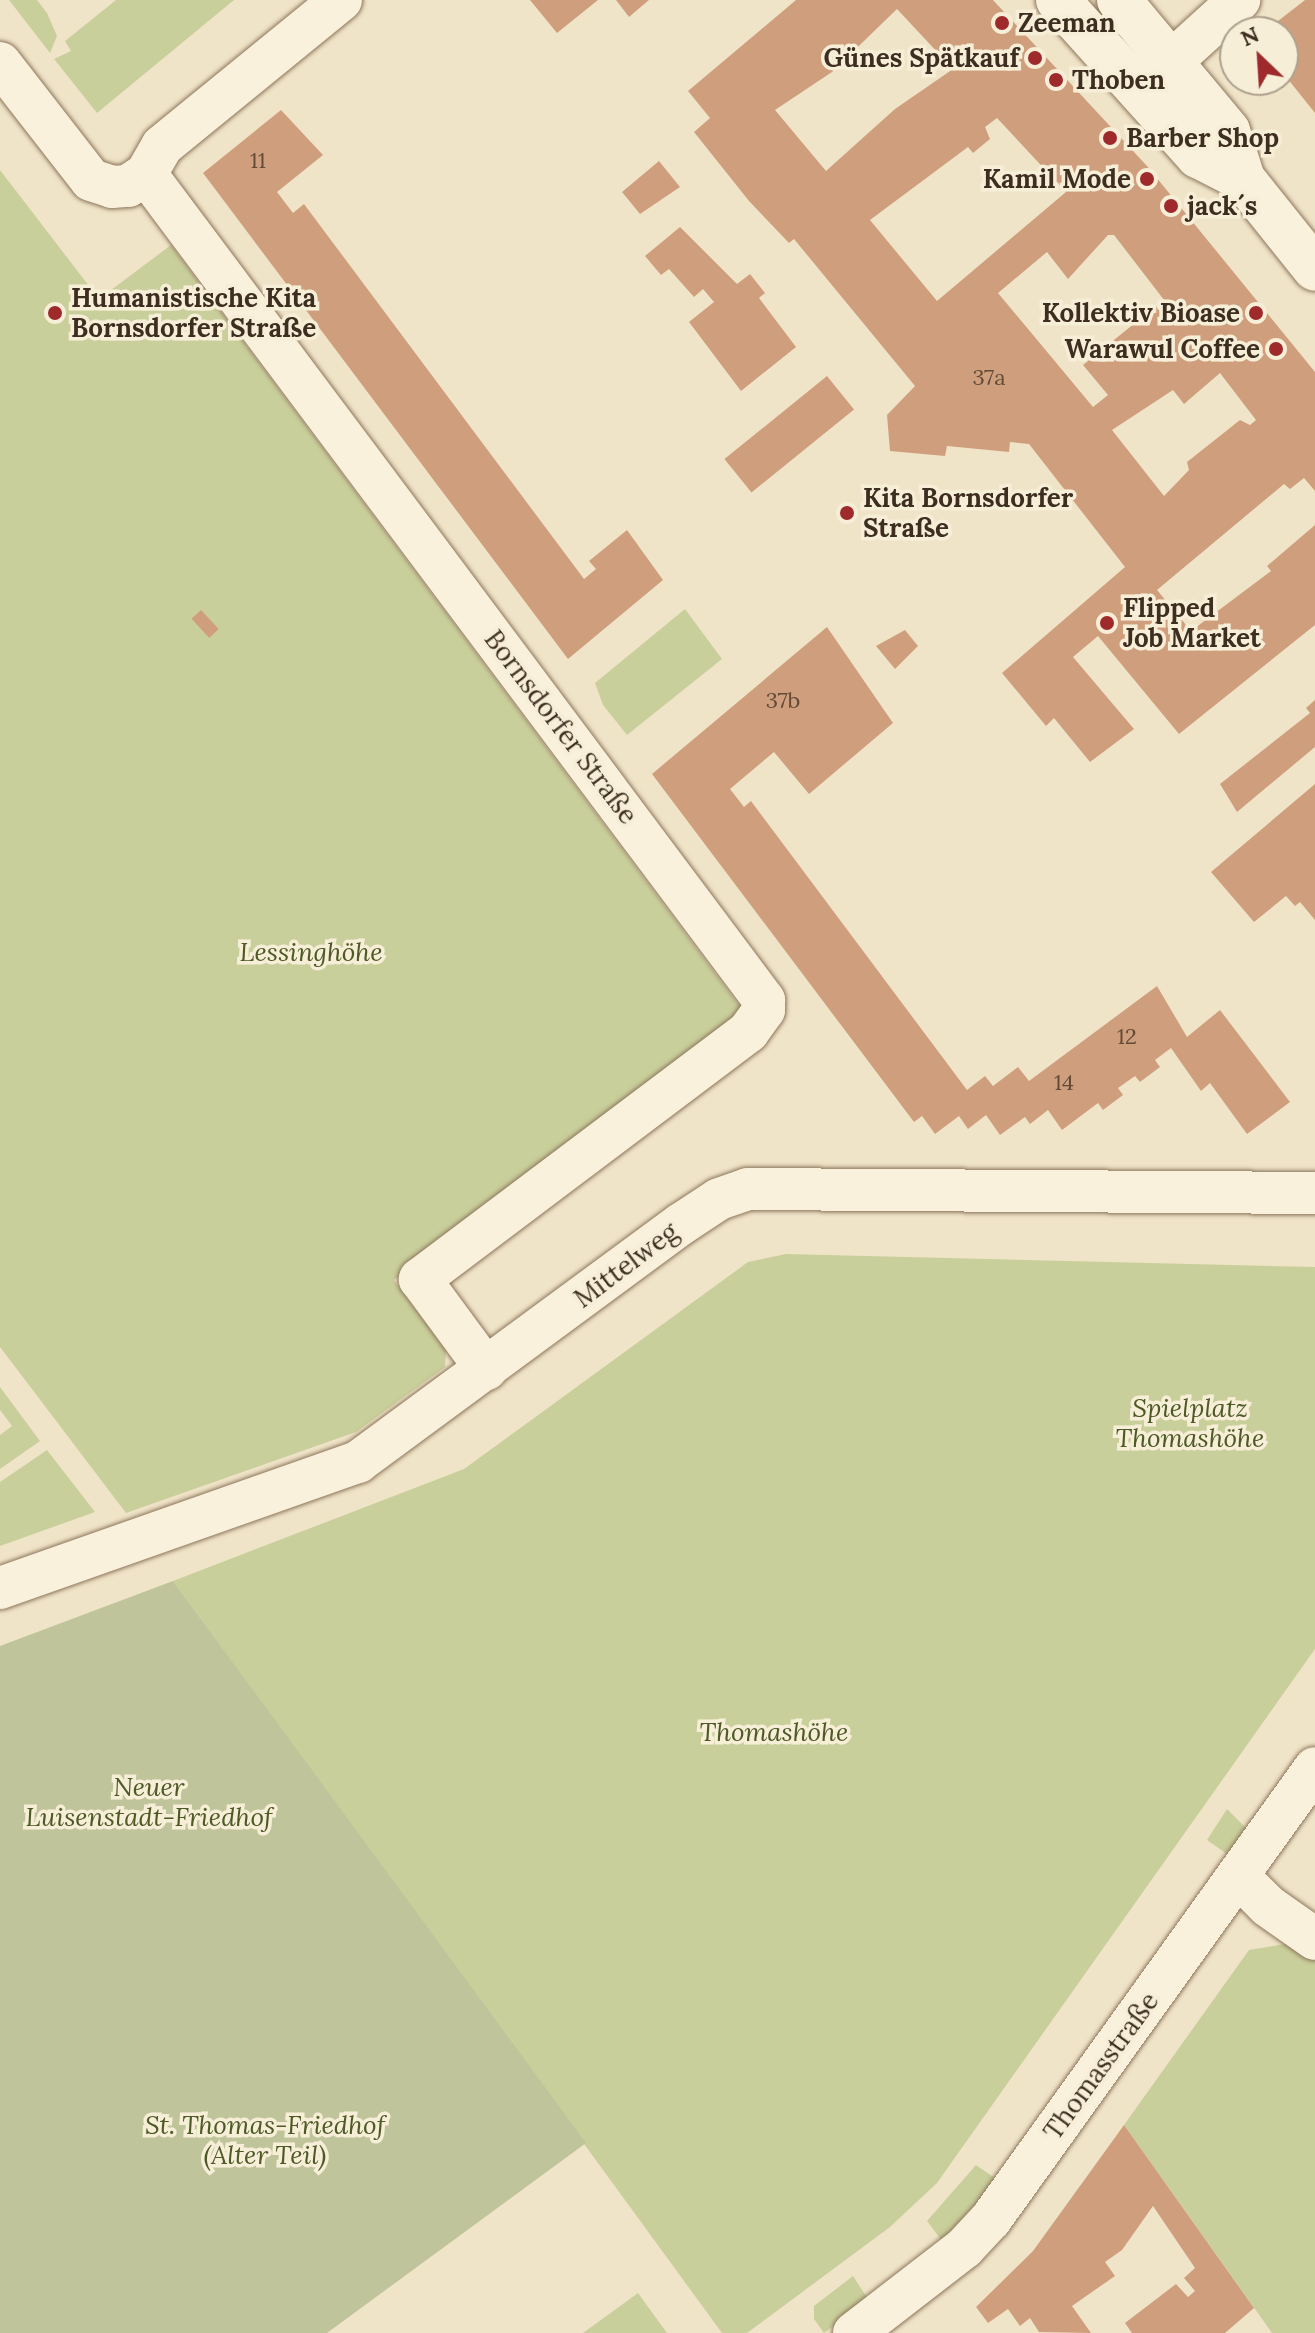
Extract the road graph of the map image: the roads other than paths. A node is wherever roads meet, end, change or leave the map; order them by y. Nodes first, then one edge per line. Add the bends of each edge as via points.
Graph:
1 (341, 0) edge
2 (1058, 0) edge
3 (1119, 0) edge
4 (1239, 0) edge
5 (1172, 61) junction
6 (0, 63) edge
7 (146, 174) junction
8 (1243, 179) junction
9 (1315, 269) edge
10 (1315, 1193) edge
11 (486, 1369) junction
12 (0, 1588) edge
13 (1315, 1768) edge
14 (1238, 1876) junction
15 (1315, 1939) edge
16 (854, 2333) edge

1 - 7 street via 162,146
2 - 8 main road via 1198,156
3 - 5 main road
4 - 5 street
5 - 8 main road via 1228,131
6 - 7 street via 91,180 128,186
7 - 11 street, Bornsdorfer Straße via 764,1000 764,1010 748,1032 420,1279
8 - 9 main road
10 - 11 street, Mittelweg via 748,1189 719,1199 681,1224
11 - 12 street, Mittelweg via 358,1462
13 - 14 street, Thomasstraße
14 - 15 street via 1268,1906
14 - 16 street, Thomasstraße via 991,2219 964,2248

